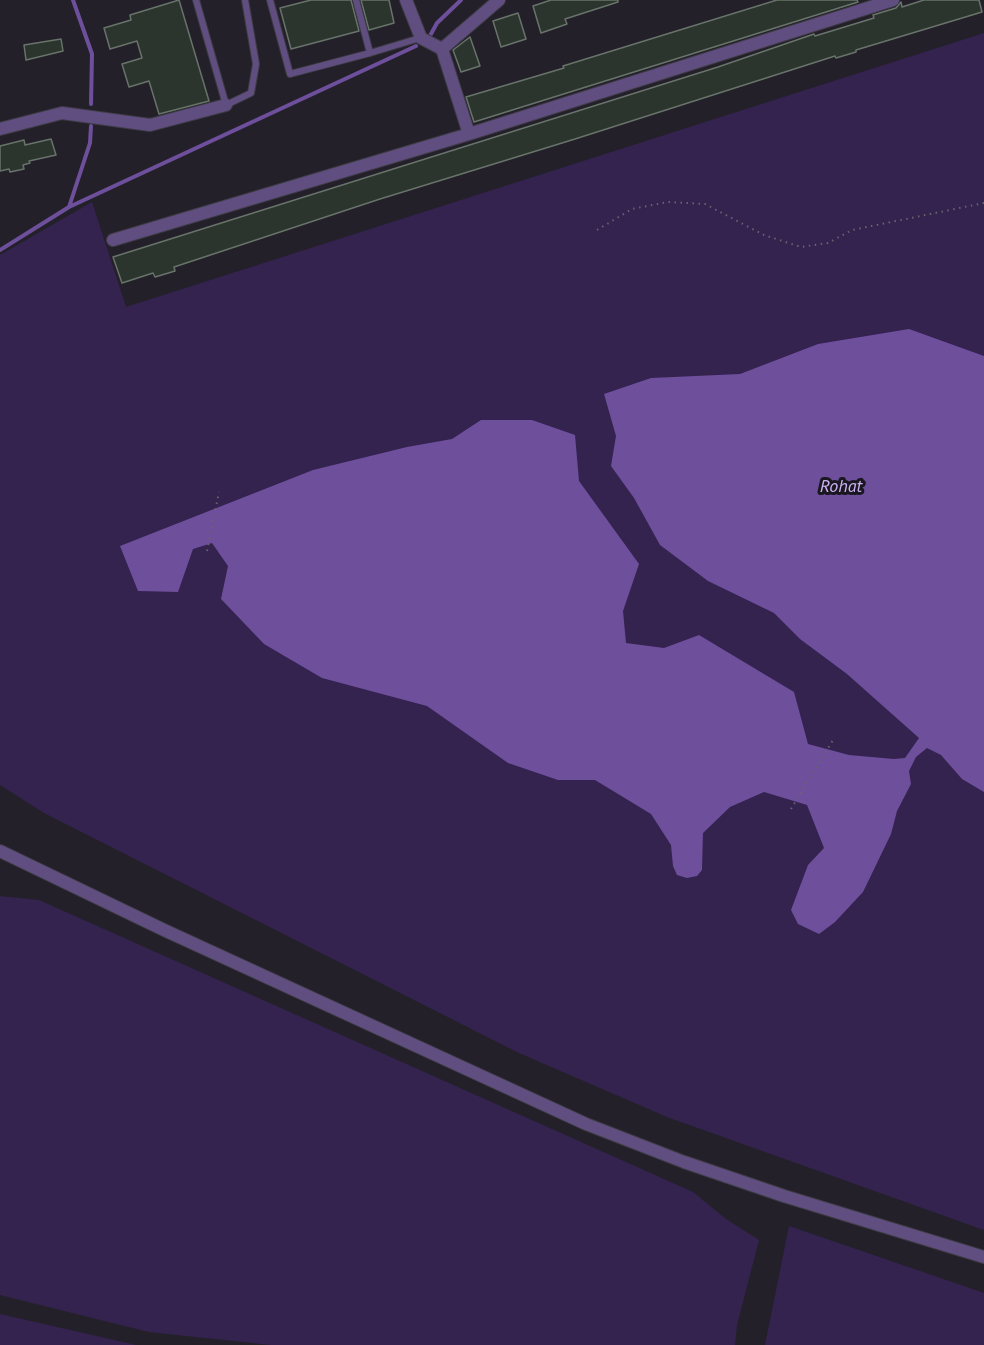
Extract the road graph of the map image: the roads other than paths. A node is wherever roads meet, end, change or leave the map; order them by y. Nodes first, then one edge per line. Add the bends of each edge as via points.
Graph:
1 (196, 0) edge
2 (245, 0) edge
3 (270, 0) edge
4 (356, 0) edge
5 (406, 0) edge
6 (499, 0) edge
7 (893, 0) edge
8 (421, 38) junction
9 (442, 49) junction
10 (370, 53) junction
11 (226, 105) junction
12 (0, 129) edge
13 (469, 134) junction
14 (113, 240) dead end
15 (0, 852) edge
16 (984, 1257) edge

1 - 11 lane
2 - 11 lane via 256,64 253,83 251,93
3 - 10 lane via 290,74
4 - 10 lane
5 - 8 street
6 - 9 street
7 - 13 street
8 - 9 street
8 - 10 lane
9 - 13 street
11 - 12 street via 150,125 62,113
13 - 14 street
15 - 16 street via 586,1124 784,1196

